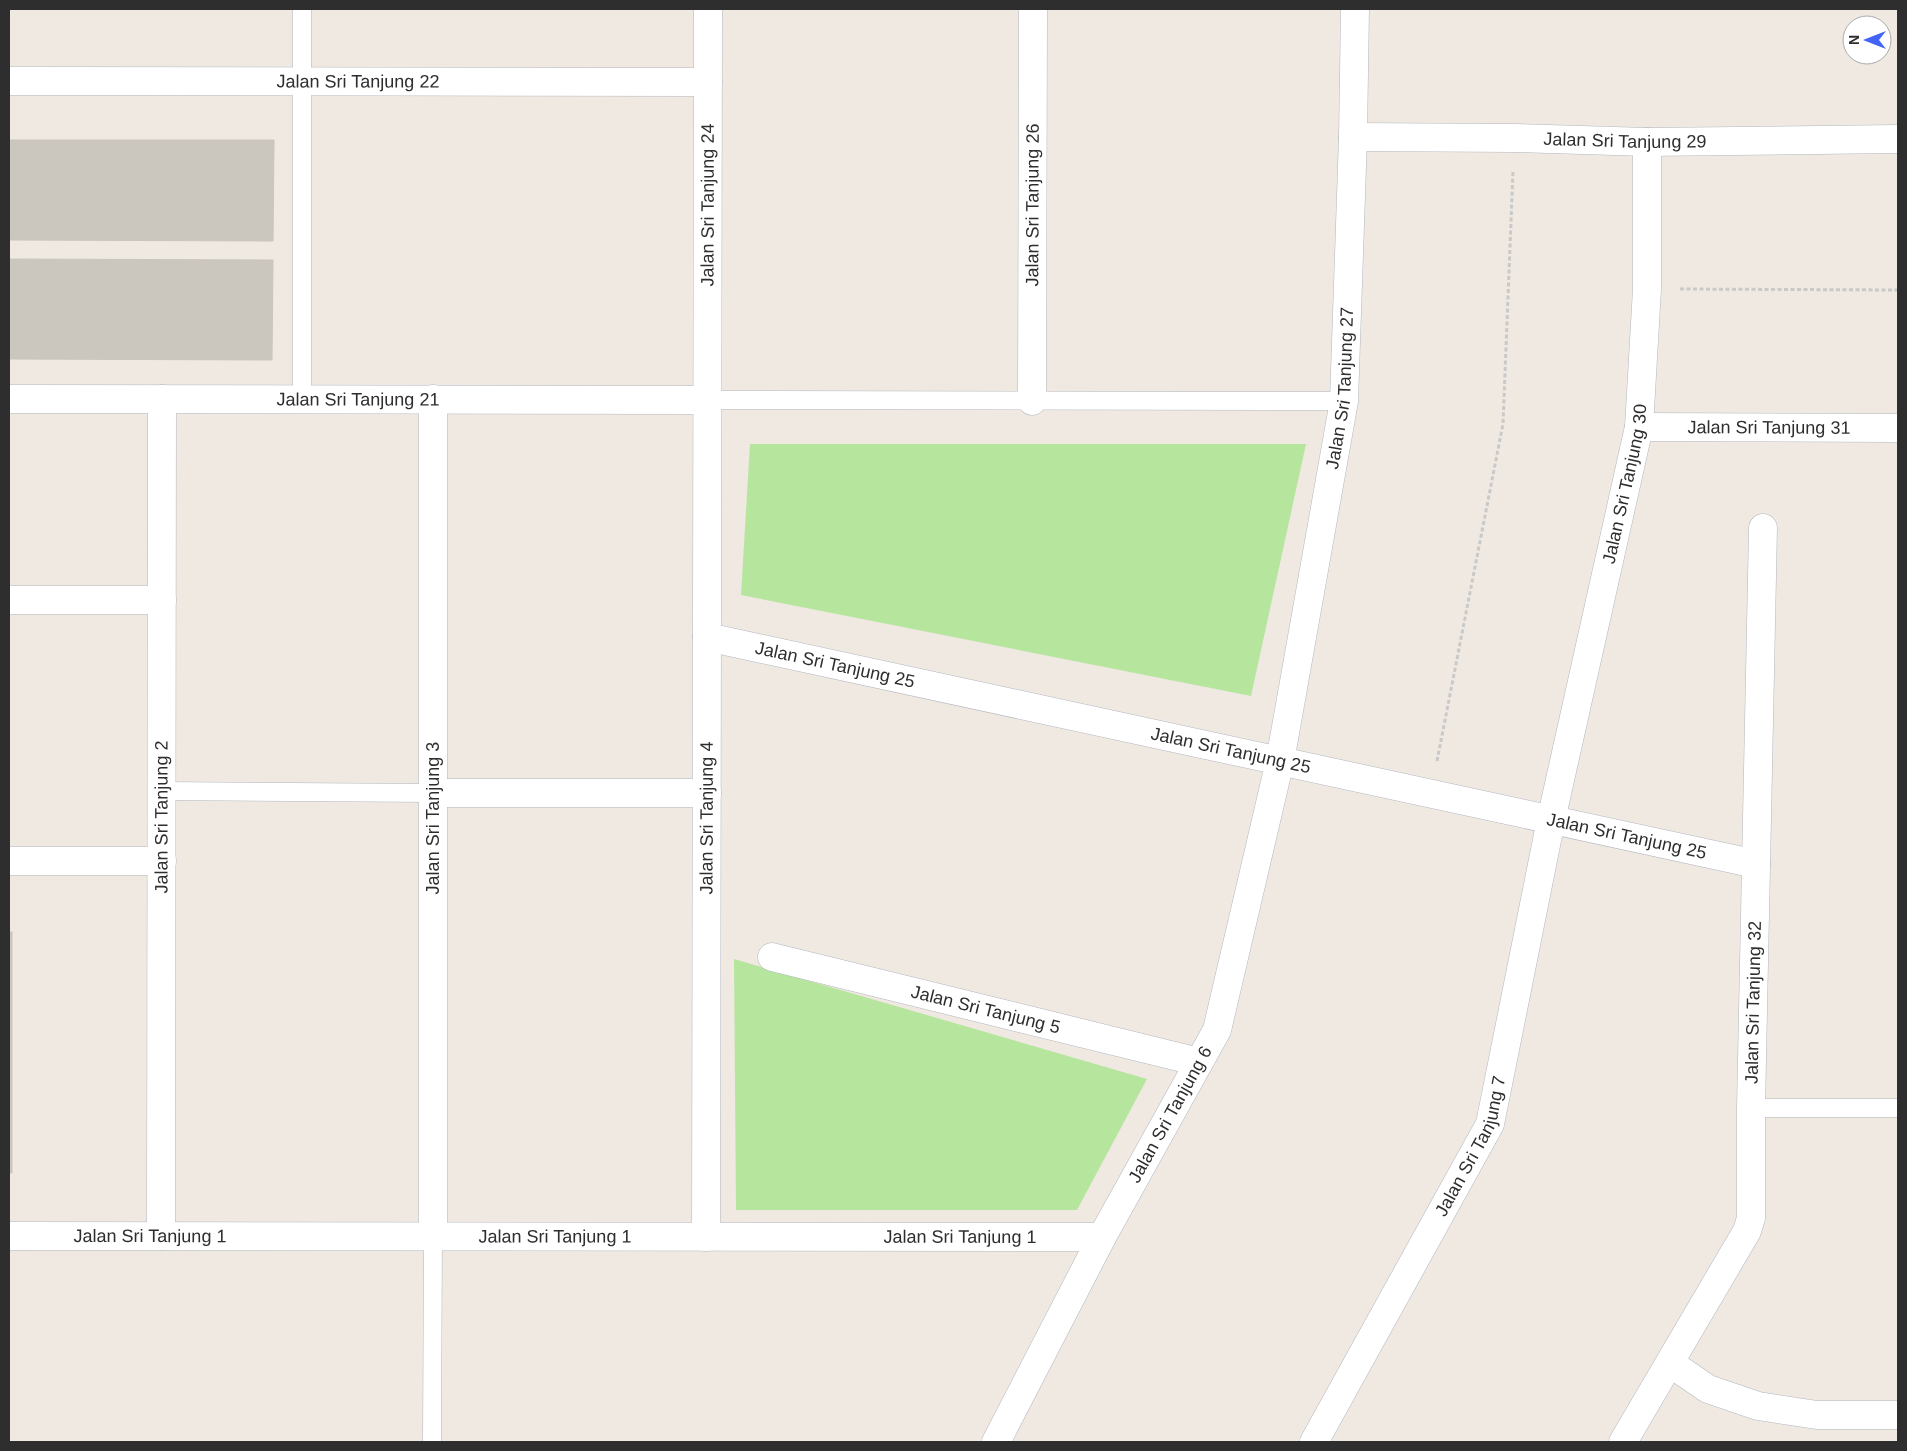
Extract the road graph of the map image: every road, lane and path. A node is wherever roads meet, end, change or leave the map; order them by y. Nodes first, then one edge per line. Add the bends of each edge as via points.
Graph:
1 (302, 9) edge
2 (708, 9) edge
3 (1033, 9) edge
4 (1355, 9) edge
5 (9, 81) edge
6 (302, 82) junction
7 (708, 82) junction
8 (1353, 137) junction
9 (1515, 138) junction
10 (1898, 139) edge
11 (1647, 142) junction
12 (1647, 289) junction
13 (1898, 290) edge
14 (9, 399) edge
15 (162, 399) junction
16 (302, 399) junction
17 (433, 399) junction
18 (708, 400) junction
19 (1032, 401) junction
20 (1344, 401) junction
21 (1639, 427) junction
22 (1898, 428) edge
23 (1763, 528) dead end
24 (9, 600) edge
25 (162, 600) junction
26 (707, 636) junction
27 (1280, 761) junction
28 (162, 792) junction
29 (433, 793) junction
30 (706, 793) junction
31 (1430, 793) junction
32 (1551, 820) junction
33 (9, 861) edge
34 (162, 861) junction
35 (1756, 864) junction
36 (772, 957) dead end
37 (1199, 1062) junction
38 (1751, 1108) junction
39 (1898, 1108) edge
40 (9, 1236) edge
41 (161, 1236) junction
42 (433, 1236) junction
43 (706, 1237) junction
44 (1102, 1237) junction
45 (1670, 1363) junction
46 (1898, 1415) edge
47 (432, 1442) edge
48 (996, 1442) edge
49 (1314, 1442) edge
50 (1623, 1442) edge

1 - 6 lane
2 - 7 street, Jalan Sri Tanjung 24
3 - 19 street, Jalan Sri Tanjung 26
4 - 8 street, Jalan Sri Tanjung 27
5 - 6 street, Jalan Sri Tanjung 22
6 - 7 street, Jalan Sri Tanjung 22
6 - 16 lane
7 - 18 street, Jalan Sri Tanjung 24
8 - 9 street, Jalan Sri Tanjung 29
8 - 20 street, Jalan Sri Tanjung 27
9 - 11 street, Jalan Sri Tanjung 29
9 - 31 path via 1503,424
10 - 11 street, Jalan Sri Tanjung 29
11 - 12 street, Jalan Sri Tanjung 30
12 - 13 path
12 - 21 street, Jalan Sri Tanjung 30
14 - 15 street, Jalan Sri Tanjung 21
15 - 16 street, Jalan Sri Tanjung 21
15 - 25 street, Jalan Sri Tanjung 2
16 - 17 street, Jalan Sri Tanjung 21
17 - 18 street, Jalan Sri Tanjung 21
17 - 29 street, Jalan Sri Tanjung 3
18 - 19 lane
18 - 26 street, Jalan Sri Tanjung 4
19 - 20 lane
20 - 27 street, Jalan Sri Tanjung 27
21 - 22 street, Jalan Sri Tanjung 31
21 - 32 street, Jalan Sri Tanjung 30
23 - 35 street, Jalan Sri Tanjung 32
24 - 25 street
25 - 28 street, Jalan Sri Tanjung 2
26 - 27 street, Jalan Sri Tanjung 25
26 - 30 street, Jalan Sri Tanjung 4
27 - 31 street, Jalan Sri Tanjung 25
27 - 37 street, Jalan Sri Tanjung 6 via 1217,1030
28 - 29 lane
28 - 34 street, Jalan Sri Tanjung 2
29 - 30 street
29 - 42 street, Jalan Sri Tanjung 3
30 - 43 street, Jalan Sri Tanjung 4
31 - 32 street, Jalan Sri Tanjung 25
32 - 35 street, Jalan Sri Tanjung 25
32 - 49 street, Jalan Sri Tanjung 7 via 1490,1124
33 - 34 street
34 - 41 street, Jalan Sri Tanjung 2
35 - 38 street, Jalan Sri Tanjung 32
36 - 37 street, Jalan Sri Tanjung 5
37 - 44 street, Jalan Sri Tanjung 6
38 - 39 lane
38 - 45 street, Jalan Sri Tanjung 32 via 1751,1218 1747,1231
40 - 41 street, Jalan Sri Tanjung 1
41 - 42 street, Jalan Sri Tanjung 1
42 - 43 street, Jalan Sri Tanjung 1
42 - 47 lane
43 - 44 street, Jalan Sri Tanjung 1
44 - 48 street, Jalan Sri Tanjung 6
45 - 46 street via 1708,1389 1758,1406 1817,1415
45 - 50 street, Jalan Sri Tanjung 32

